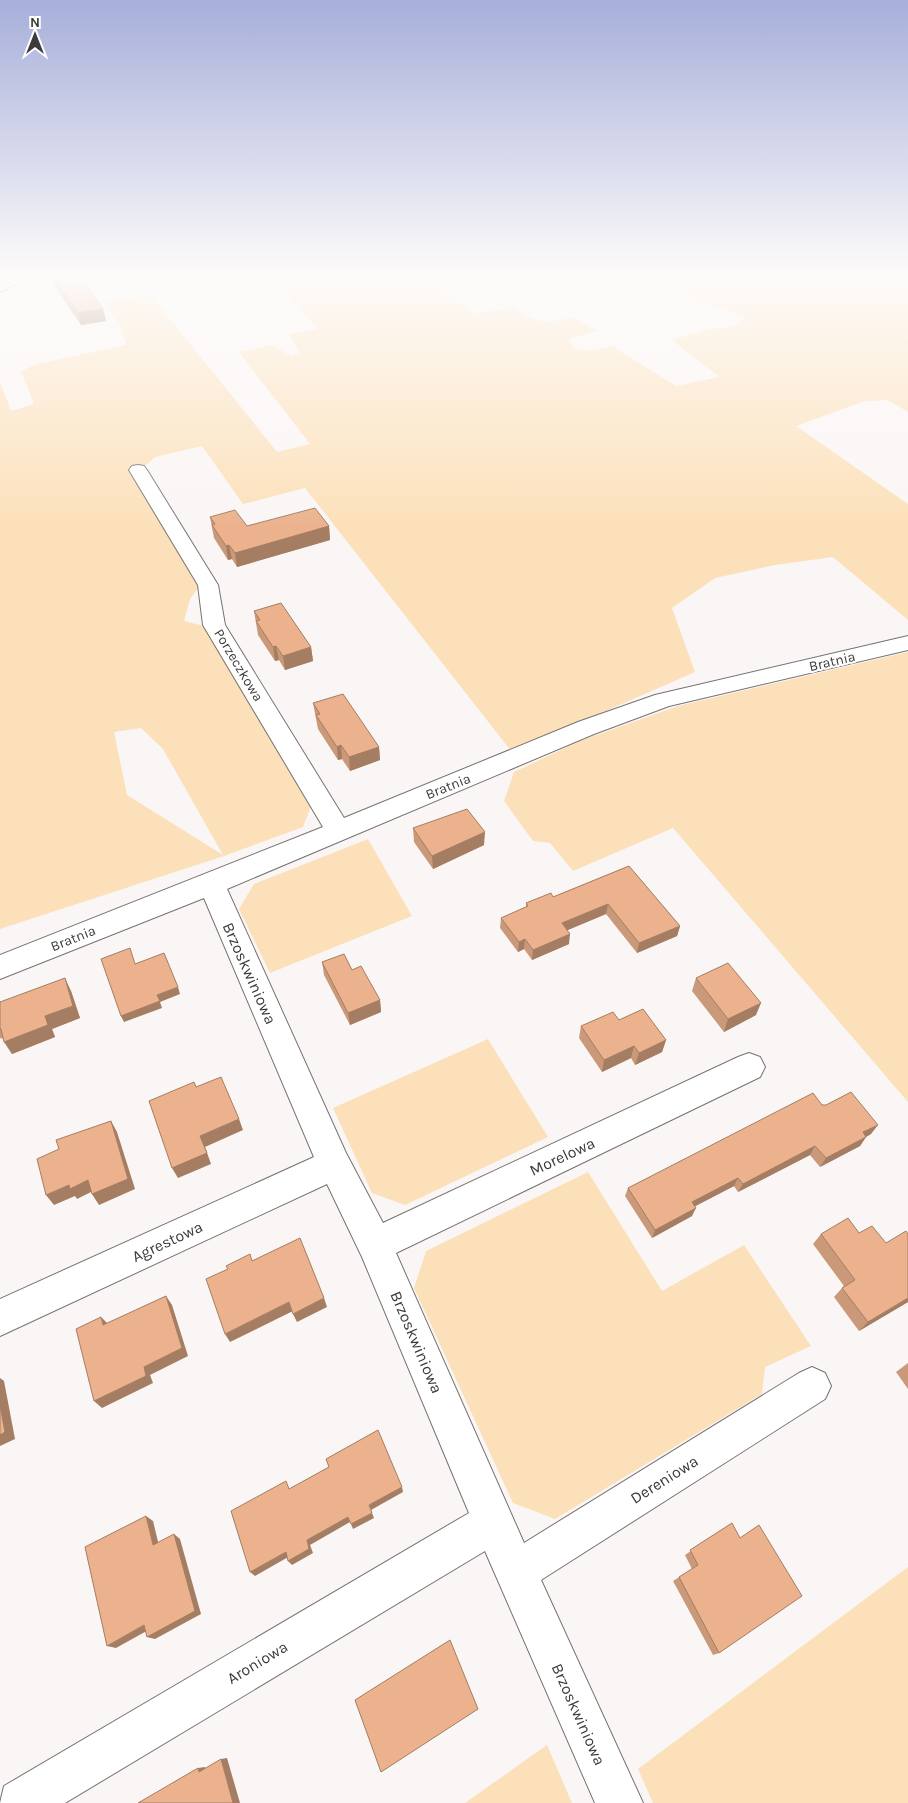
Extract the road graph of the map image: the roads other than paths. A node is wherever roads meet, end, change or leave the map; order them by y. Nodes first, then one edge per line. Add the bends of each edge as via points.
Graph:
1 (138, 470) dead end
2 (908, 643) edge
3 (338, 830) junction
4 (211, 884) junction
5 (0, 967) edge
6 (749, 1067) dead end
7 (334, 1164) junction
8 (375, 1245) junction
9 (0, 1318) edge
10 (812, 1386) dead end
11 (494, 1522) junction
12 (515, 1572) junction
13 (21, 1803) edge
14 (619, 1803) edge

1 - 3 street, Porzeczkowa via 208,585 214,625
2 - 3 street, Bratnia via 663,700 586,728
3 - 4 street, Bratnia
4 - 5 street, Bratnia
4 - 7 street, Brzoskwiniowa
6 - 8 street, Morelowa
7 - 8 street, Brzoskwiniowa
7 - 9 street, Agrestowa
8 - 11 street, Brzoskwiniowa
10 - 12 street, Dereniowa
11 - 12 street, Brzoskwiniowa
11 - 13 street, Aroniowa
12 - 14 street, Brzoskwiniowa

